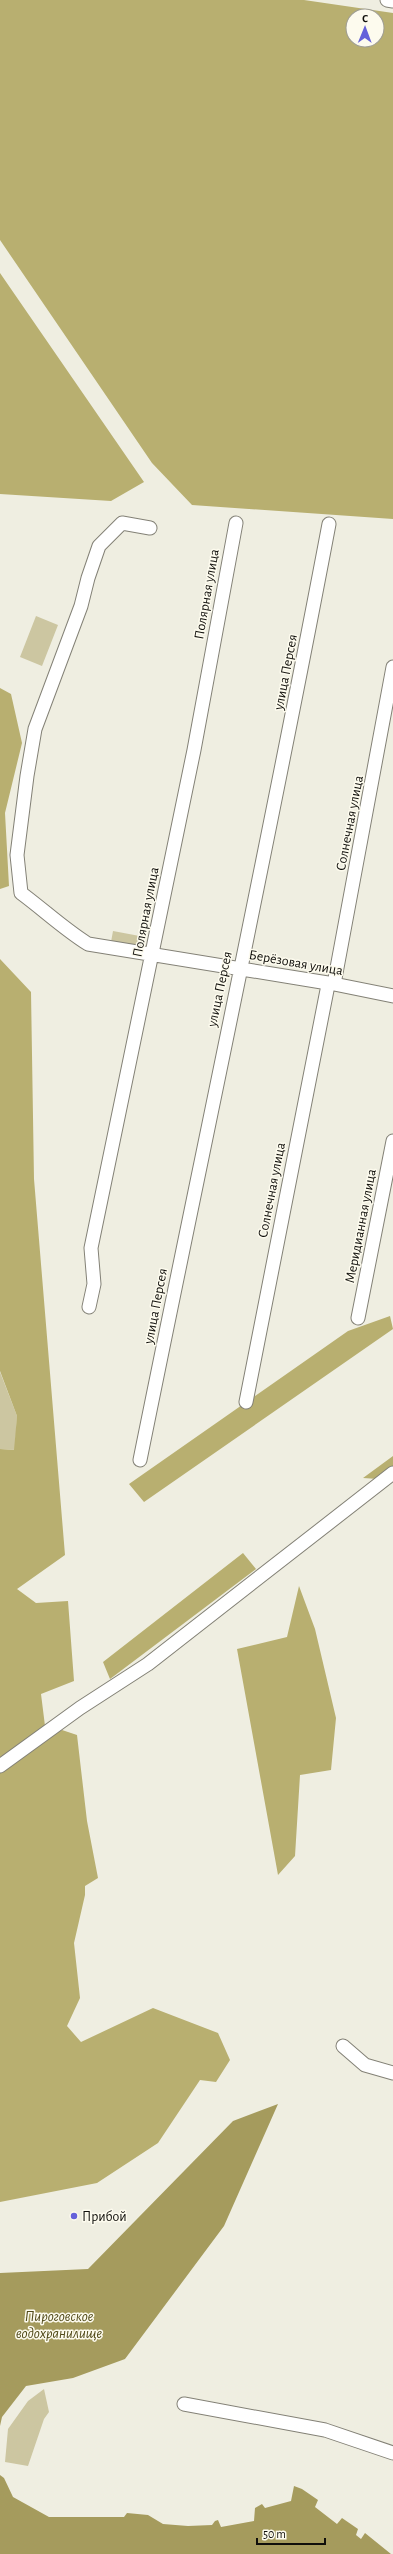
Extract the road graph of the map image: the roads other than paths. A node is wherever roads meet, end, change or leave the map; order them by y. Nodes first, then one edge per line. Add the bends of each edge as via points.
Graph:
1 (387, 0) edge
2 (393, 1) edge
3 (236, 522) dead end
4 (328, 524) dead end
5 (150, 528) dead end
6 (393, 667) edge
7 (153, 954) junction
8 (239, 969) junction
9 (331, 984) junction
10 (393, 996) edge
11 (393, 1141) edge
12 (89, 1307) dead end
13 (358, 1318) dead end
14 (246, 1402) dead end
15 (140, 1460) dead end
16 (393, 1473) edge
17 (0, 1766) edge
18 (343, 2046) dead end
19 (393, 2073) edge
20 (184, 2404) dead end
21 (393, 2453) edge

1 - 2 street
3 - 7 street, Полярная улица
4 - 8 street, улица Персея via 291,725
5 - 7 street, Берёзовая улица via 122,523 100,546 81,606 35,729 17,855 21,893 49,913 62,928 88,944
6 - 9 street, Солнечная улица
7 - 8 street, Берёзовая улица
7 - 12 street, Полярная улица via 91,1248 94,1284
8 - 9 street, Берёзовая улица
8 - 15 street, улица Персея
9 - 10 street, Берёзовая улица
9 - 14 street, Солнечная улица
11 - 13 street, Меридианная улица
16 - 17 street via 148,1664 80,1708
18 - 19 street via 366,2064
20 - 21 street via 325,2430

